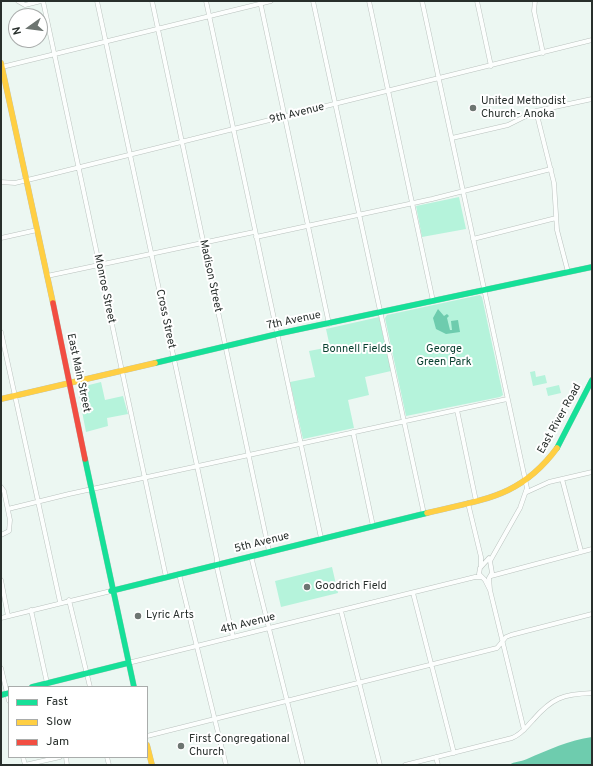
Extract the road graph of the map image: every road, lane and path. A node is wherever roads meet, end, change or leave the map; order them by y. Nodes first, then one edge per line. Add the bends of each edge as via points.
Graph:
1 (18, 1) edge
2 (42, 1) edge
3 (97, 1) edge
4 (152, 1) edge
5 (206, 1) edge
6 (271, 1) edge
7 (314, 1) edge
8 (368, 1) edge
9 (422, 1) edge
10 (477, 1) edge
11 (535, 1) edge
12 (261, 2) edge
13 (209, 16) junction
14 (158, 29) junction
15 (592, 40) edge
16 (106, 41) junction
17 (543, 53) junction
18 (54, 54) junction
19 (1, 65) edge
20 (491, 66) junction
21 (439, 79) junction
22 (387, 91) junction
23 (592, 99) edge
24 (336, 104) junction
25 (536, 111) junction
26 (285, 117) junction
27 (233, 130) junction
28 (452, 138) junction
29 (182, 142) junction
30 (130, 155) junction
31 (78, 168) junction
32 (551, 169) junction
33 (26, 180) junction
34 (1, 182) edge
35 (464, 192) junction
36 (412, 204) junction
37 (360, 215) junction
38 (556, 218) junction
39 (308, 226) junction
40 (37, 230) junction
41 (254, 232) junction
42 (256, 237) junction
43 (1, 238) edge
44 (473, 239) junction
45 (203, 243) junction
46 (151, 254) junction
47 (99, 266) junction
48 (592, 267) edge
49 (568, 272) junction
50 (47, 276) junction
51 (485, 290) junction
52 (433, 302) junction
53 (381, 313) junction
54 (329, 324) junction
55 (1, 332) edge
56 (277, 334) junction
57 (226, 346) junction
58 (174, 359) junction
59 (122, 372) junction
60 (592, 380) edge
61 (71, 384) junction
62 (16, 396) junction
63 (1, 399) edge
64 (507, 399) junction
65 (457, 410) junction
66 (405, 421) junction
67 (353, 432) junction
68 (300, 444) junction
69 (249, 455) junction
70 (197, 466) junction
71 (592, 472) edge
72 (145, 478) junction
73 (562, 479) junction
74 (526, 483) junction
75 (1, 487) edge
76 (92, 489) junction
77 (527, 492) junction
78 (38, 501) junction
79 (476, 501) junction
80 (468, 503) junction
81 (8, 509) junction
82 (424, 514) junction
83 (373, 526) junction
84 (1, 535) edge
85 (321, 538) junction
86 (592, 549) edge
87 (269, 551) junction
88 (581, 551) junction
89 (493, 552) junction
90 (251, 556) junction
91 (217, 564) junction
92 (481, 567) junction
93 (491, 569) junction
94 (504, 571) junction
95 (179, 574) junction
96 (490, 576) junction
97 (166, 577) junction
98 (482, 577) junction
99 (469, 578) junction
100 (1, 580) edge
101 (490, 590) junction
102 (111, 591) junction
103 (413, 593) junction
104 (69, 600) junction
105 (60, 602) junction
106 (31, 610) junction
107 (341, 611) junction
108 (592, 614) edge
109 (8, 616) junction
110 (1, 618) edge
111 (269, 629) junction
112 (233, 637) junction
113 (502, 643) junction
114 (197, 646) junction
115 (128, 663) junction
116 (431, 665) junction
117 (1, 668) edge
118 (86, 673) junction
119 (359, 682) junction
120 (47, 683) junction
121 (36, 686) edge
122 (90, 686) edge
123 (134, 686) edge
124 (6, 693) edge
125 (592, 693) edge
126 (287, 700) junction
127 (215, 719) junction
128 (524, 730) junction
129 (148, 736) edge
130 (148, 748) edge
131 (454, 754) junction
132 (436, 757) junction
133 (56, 758) edge
134 (25, 765) edge
135 (152, 765) edge
136 (226, 765) edge
137 (303, 765) edge
138 (380, 765) edge
139 (405, 765) edge
140 (438, 765) edge

1 - 2 street via 25,5
2 - 18 street, Monroe Street
3 - 16 street, Cross Street
4 - 14 street, Madison Street
5 - 13 street
6 - 12 street
7 - 24 street
8 - 22 street
9 - 21 street
10 - 20 street
11 - 17 street via 534,11
12 - 13 street
12 - 26 street
13 - 14 street
13 - 27 street
14 - 16 street
14 - 29 street, Madison Street
15 - 17 street, 9th Avenue
16 - 18 street
16 - 30 street, Cross Street
17 - 20 street, 9th Avenue
18 - 19 street
18 - 31 street, Monroe Street
19 - 33 main road, East Main Street
20 - 21 street, 9th Avenue
21 - 22 street, 9th Avenue
21 - 28 street
22 - 24 street, 9th Avenue
22 - 36 street
23 - 25 street
24 - 26 street, 9th Avenue
24 - 37 street
25 - 28 street via 508,125
25 - 32 street
26 - 27 street, 9th Avenue
26 - 39 street
27 - 29 street, 9th Avenue
27 - 41 street
28 - 35 street
29 - 30 street, 9th Avenue
29 - 45 street, Madison Street
30 - 31 street, 9th Avenue
30 - 46 street, Cross Street
31 - 33 street, 9th Avenue
31 - 47 street, Monroe Street
32 - 35 street
32 - 38 street via 556,195
33 - 34 street, 9th Avenue via 15,183
33 - 40 main road, East Main Street
35 - 36 street
35 - 44 street
36 - 37 street
36 - 52 street
37 - 39 street
37 - 53 street
38 - 44 street
38 - 49 street
39 - 42 street
39 - 54 street
40 - 43 street
40 - 50 main road, East Main Street
41 - 42 street
41 - 45 street
42 - 56 street
44 - 51 street
45 - 46 street
45 - 57 street, Madison Street
46 - 47 street
46 - 58 street, Cross Street
47 - 50 street
47 - 59 street, Monroe Street
48 - 49 main road, 7th Avenue
49 - 51 main road, 7th Avenue
50 - 61 main road, East Main Street
51 - 52 main road, 7th Avenue
51 - 64 street
52 - 53 main road, 7th Avenue
53 - 54 main road, 7th Avenue
53 - 66 street
54 - 56 main road, 7th Avenue
55 - 62 street
56 - 57 main road, 7th Avenue
56 - 68 street
57 - 58 main road, 7th Avenue
57 - 69 street, Madison Street
58 - 59 main road, 7th Avenue
58 - 70 street, Cross Street
59 - 61 main road, 7th Avenue
59 - 72 street, Monroe Street
60 - 74 main road, East River Road via 550,459
61 - 62 main road, 7th Avenue
61 - 76 main road, East Main Street
62 - 63 main road, 7th Avenue
62 - 78 street
64 - 65 street
64 - 74 street
65 - 66 street
65 - 79 street
66 - 67 street
66 - 82 street
67 - 68 street
67 - 83 street
68 - 69 street
68 - 85 street
69 - 70 street
69 - 87 street, Madison Street
70 - 72 street
70 - 91 street, Cross Street
71 - 73 street
72 - 76 street
72 - 97 street, Monroe Street
73 - 77 street
73 - 88 street
74 - 77 street
74 - 79 main road, 5th Avenue via 506,493
75 - 81 street
76 - 78 street
76 - 102 main road, East Main Street
77 - 89 street, 4th Avenue
78 - 81 street
78 - 105 street
79 - 80 main road, 5th Avenue
80 - 82 main road, 5th Avenue
80 - 92 street
81 - 84 street via 10,528 6,534
82 - 83 main road, 5th Avenue
83 - 85 main road, 5th Avenue
85 - 87 main road, 5th Avenue
86 - 88 street
87 - 90 main road, 5th Avenue
88 - 94 street
89 - 92 street, 4th Avenue
89 - 93 street
90 - 91 main road, 5th Avenue
90 - 111 street
91 - 95 main road, 5th Avenue
91 - 112 street, Cross Street
92 - 93 street
92 - 98 street
92 - 99 street, 4th Avenue
93 - 94 street
93 - 96 street
94 - 96 street
95 - 97 main road, 5th Avenue
95 - 114 street
96 - 98 street, 4th Avenue
96 - 101 street
97 - 102 main road, 5th Avenue
98 - 99 street, 4th Avenue
98 - 101 street
99 - 103 street, 4th Avenue
100 - 109 street
101 - 113 street
102 - 104 street, 5th Avenue
102 - 115 main road, East Main Street
103 - 107 street, 4th Avenue
103 - 116 street
104 - 105 street, 5th Avenue
104 - 118 street
105 - 106 street, 5th Avenue
106 - 109 street, 5th Avenue
106 - 120 street
107 - 111 street, 4th Avenue
107 - 119 street
108 - 113 street via 514,634 506,637
109 - 110 street, 5th Avenue
111 - 112 street, 4th Avenue
111 - 126 street
112 - 114 street, 4th Avenue
113 - 116 street via 497,648
113 - 128 street
114 - 115 street, 4th Avenue
114 - 127 street
115 - 118 main road, 4th Avenue
115 - 123 main road, East Main Street
116 - 119 street
116 - 131 street
117 - 124 street
118 - 120 main road, 4th Avenue
118 - 122 street
119 - 126 street
119 - 138 street
120 - 121 main road, 4th Avenue
125 - 128 street via 568,694 553,700
126 - 127 street
126 - 137 street
127 - 129 street
127 - 136 street
128 - 131 street via 512,738
130 - 135 main road
131 - 132 street
132 - 139 street
132 - 140 street
133 - 134 street

